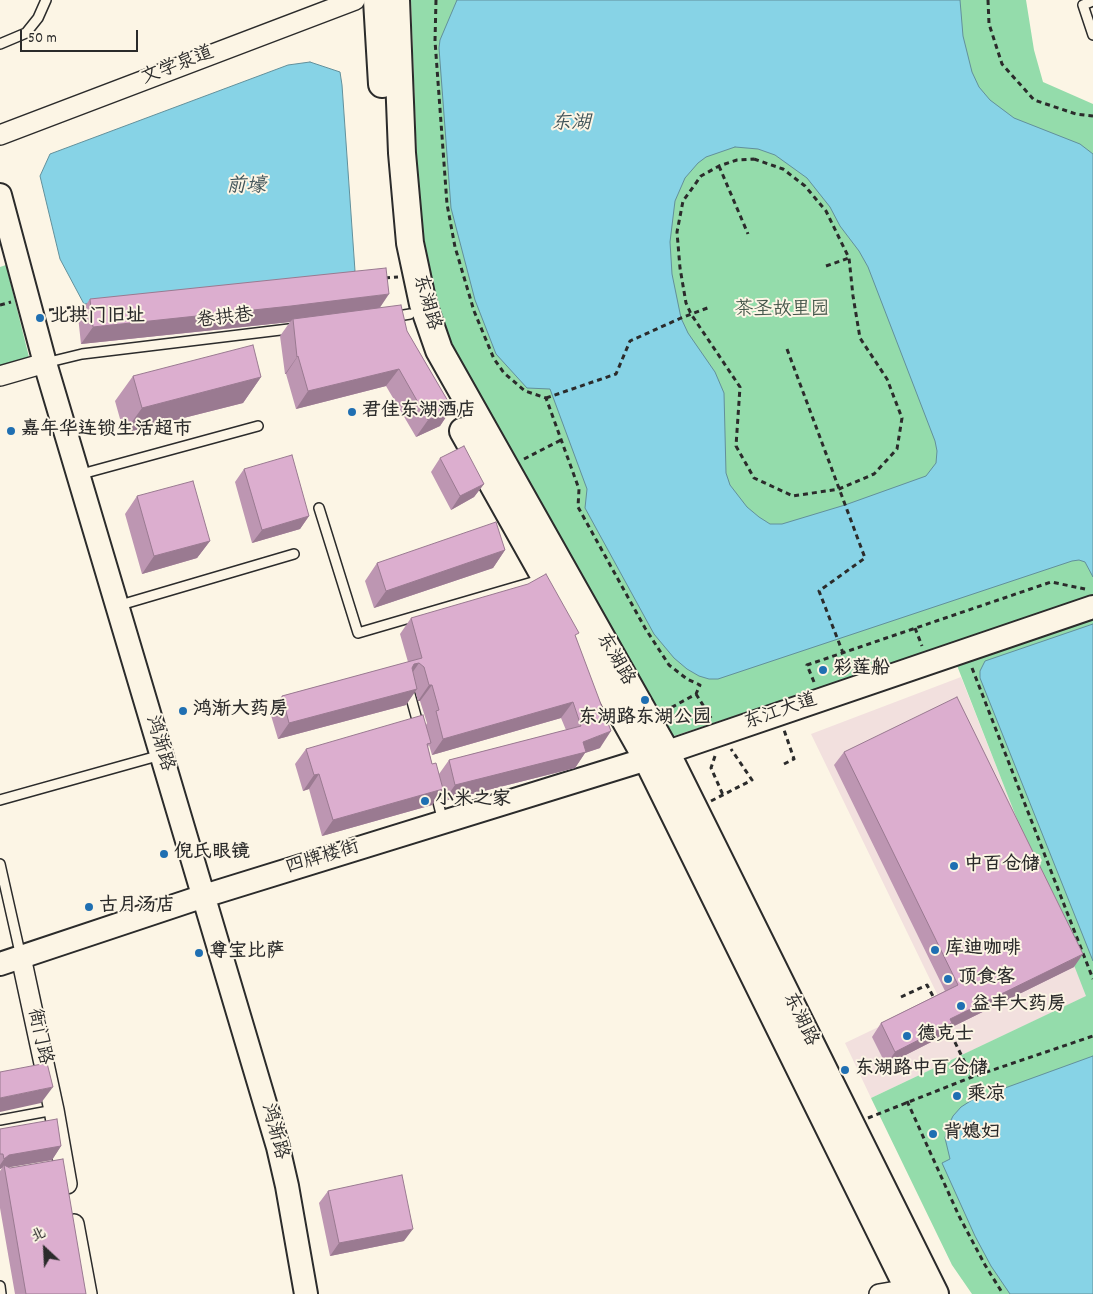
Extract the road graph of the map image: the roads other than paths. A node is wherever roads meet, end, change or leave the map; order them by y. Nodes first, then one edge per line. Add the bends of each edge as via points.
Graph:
1 (46, 0) edge
2 (355, 0) edge
3 (377, 0) edge
4 (396, 0) edge
5 (1093, 2) edge
6 (1093, 35) edge
7 (0, 44) edge
8 (0, 135) edge
9 (0, 195) edge
10 (410, 314) junction
11 (380, 318) edge
12 (310, 326) edge
13 (45, 363) junction
14 (0, 376) edge
15 (258, 426) dead end
16 (78, 475) junction
17 (319, 508) dead end
18 (294, 554) dead end
19 (546, 578) junction
20 (1089, 598) edge
21 (117, 606) junction
22 (408, 685) edge
23 (422, 740) edge
24 (162, 755) junction
25 (657, 755) junction
26 (431, 776) edge
27 (0, 800) edge
28 (443, 822) junction
29 (0, 864) edge
30 (204, 896) junction
31 (21, 957) junction
32 (0, 964) edge
33 (54, 1110) junction
34 (0, 1120) edge
35 (0, 1286) edge
36 (909, 1291) edge
37 (2, 1294) edge
38 (86, 1294) edge
39 (306, 1294) edge
40 (879, 1294) edge
41 (935, 1294) edge

1 - 7 lane via 26,33
2 - 8 street, 文学泉道
3 - 10 main road, 东湖路 via 392,223 391,277
4 - 25 main road, 东湖路 via 403,182 422,304 439,350 648,720
5 - 6 lane via 1083,5
9 - 13 street, 鸿渐路
10 - 11 lane
10 - 19 main road, 东湖路 via 436,382
12 - 13 lane, 卷拱巷 via 82,354
13 - 14 street
13 - 16 street, 鸿渐路
15 - 16 lane
16 - 21 street, 鸿渐路
17 - 19 lane via 358,633
18 - 21 lane
19 - 25 main road, 东湖路
20 - 25 street, 东江大道 via 1058,619 778,714 718,744
21 - 24 street, 鸿渐路
22 - 23 lane
24 - 27 lane
24 - 30 street, 鸿渐路
25 - 28 street, 四牌楼街
25 - 36 main road, 东湖路
25 - 41 main road, 东湖路 via 694,809
26 - 28 lane
28 - 30 street, 四牌楼街
29 - 31 lane
30 - 31 street, 四牌楼街
30 - 39 street, 鸿渐路 via 278,1147
31 - 32 street, 四牌楼街
31 - 33 street, 衙门路
33 - 34 lane
33 - 38 street, 衙门路 via 59,1165
35 - 37 lane
36 - 40 street

